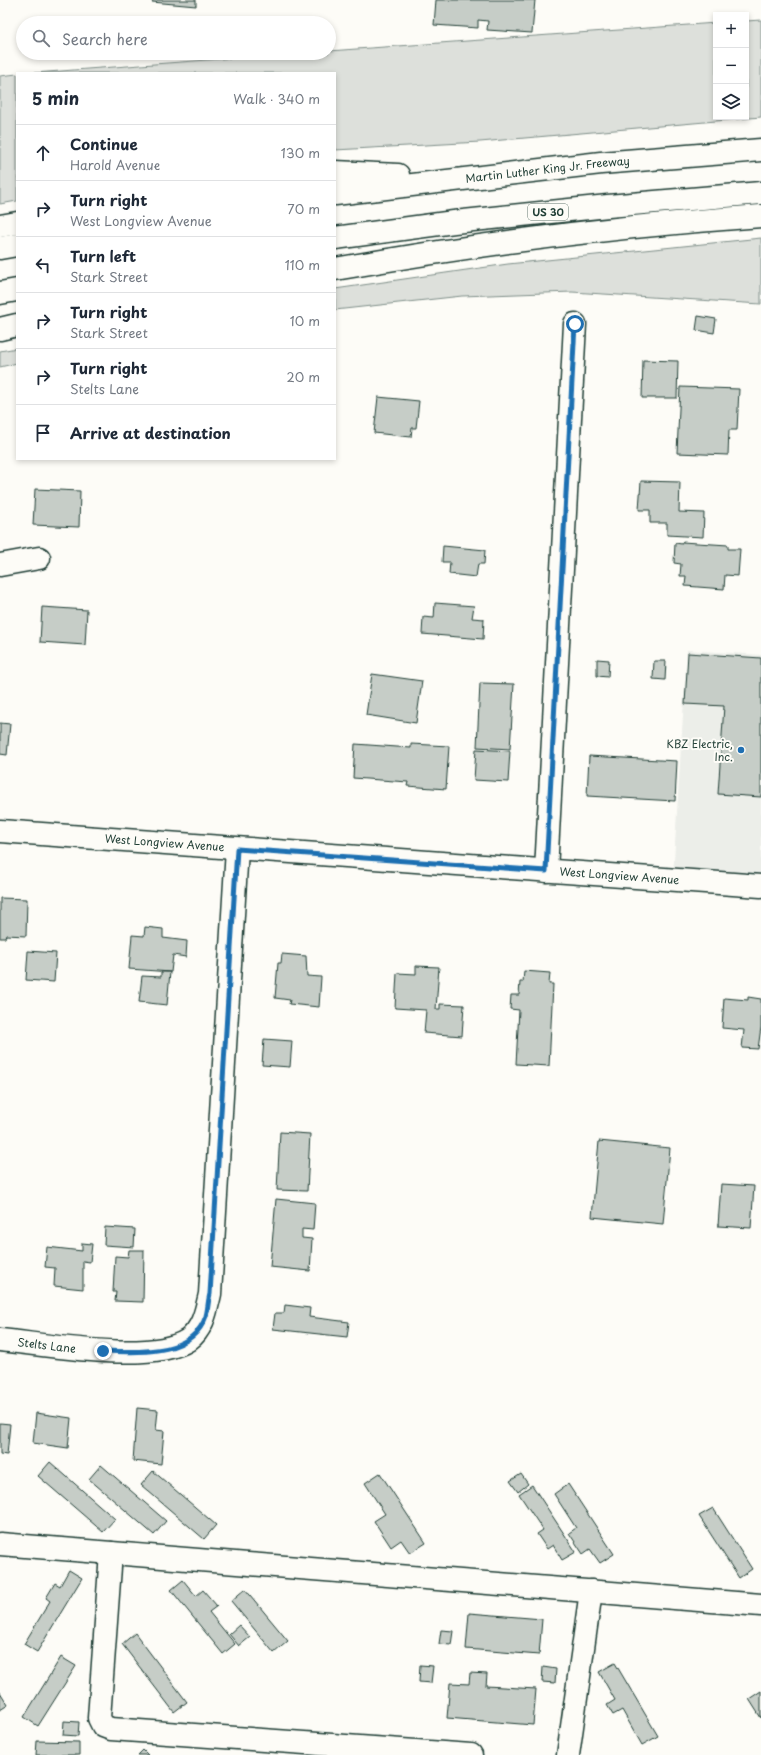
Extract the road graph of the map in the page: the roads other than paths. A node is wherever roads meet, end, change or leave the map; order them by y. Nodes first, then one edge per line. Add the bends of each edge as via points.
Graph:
1 (761, 150) edge
2 (336, 172) edge
3 (454, 179) junction
4 (761, 193) edge
5 (336, 194) edge
6 (761, 216) edge
7 (16, 223) edge
8 (0, 226) edge
9 (336, 238) edge
10 (16, 245) edge
11 (0, 248) edge
12 (336, 268) edge
13 (16, 290) edge
14 (0, 293) edge
15 (575, 324) dead end
16 (16, 325) edge
17 (0, 329) edge
18 (39, 558) dead end
19 (0, 565) edge
20 (0, 831) edge
21 (237, 849) junction
22 (546, 871) junction
23 (761, 886) edge
24 (0, 1340) edge
25 (0, 1544) edge
26 (111, 1552) junction
27 (592, 1591) junction
28 (761, 1605) edge
29 (471, 1755) edge
30 (568, 1755) edge

1 - 3 main road, Martin Luther King Jr. Freeway via 601,163
2 - 3 main road
3 - 5 main road, Martin Luther King Jr. Freeway
4 - 9 main road, US 30 via 600,206
6 - 12 main road via 628,228 417,254
7 - 8 main road
10 - 11 main road
13 - 14 main road
15 - 22 main road
16 - 17 main road
18 - 19 main road
20 - 21 main road, West Longview Avenue
21 - 22 main road, West Longview Avenue
21 - 24 main road, Stelts Lane via 210,1294 206,1316 198,1330 187,1340 167,1348 141,1352 103,1351
22 - 23 main road, West Longview Avenue
25 - 26 main road
26 - 27 main road
26 - 29 main road via 99,1718 103,1726 111,1729
27 - 28 main road
27 - 30 main road

